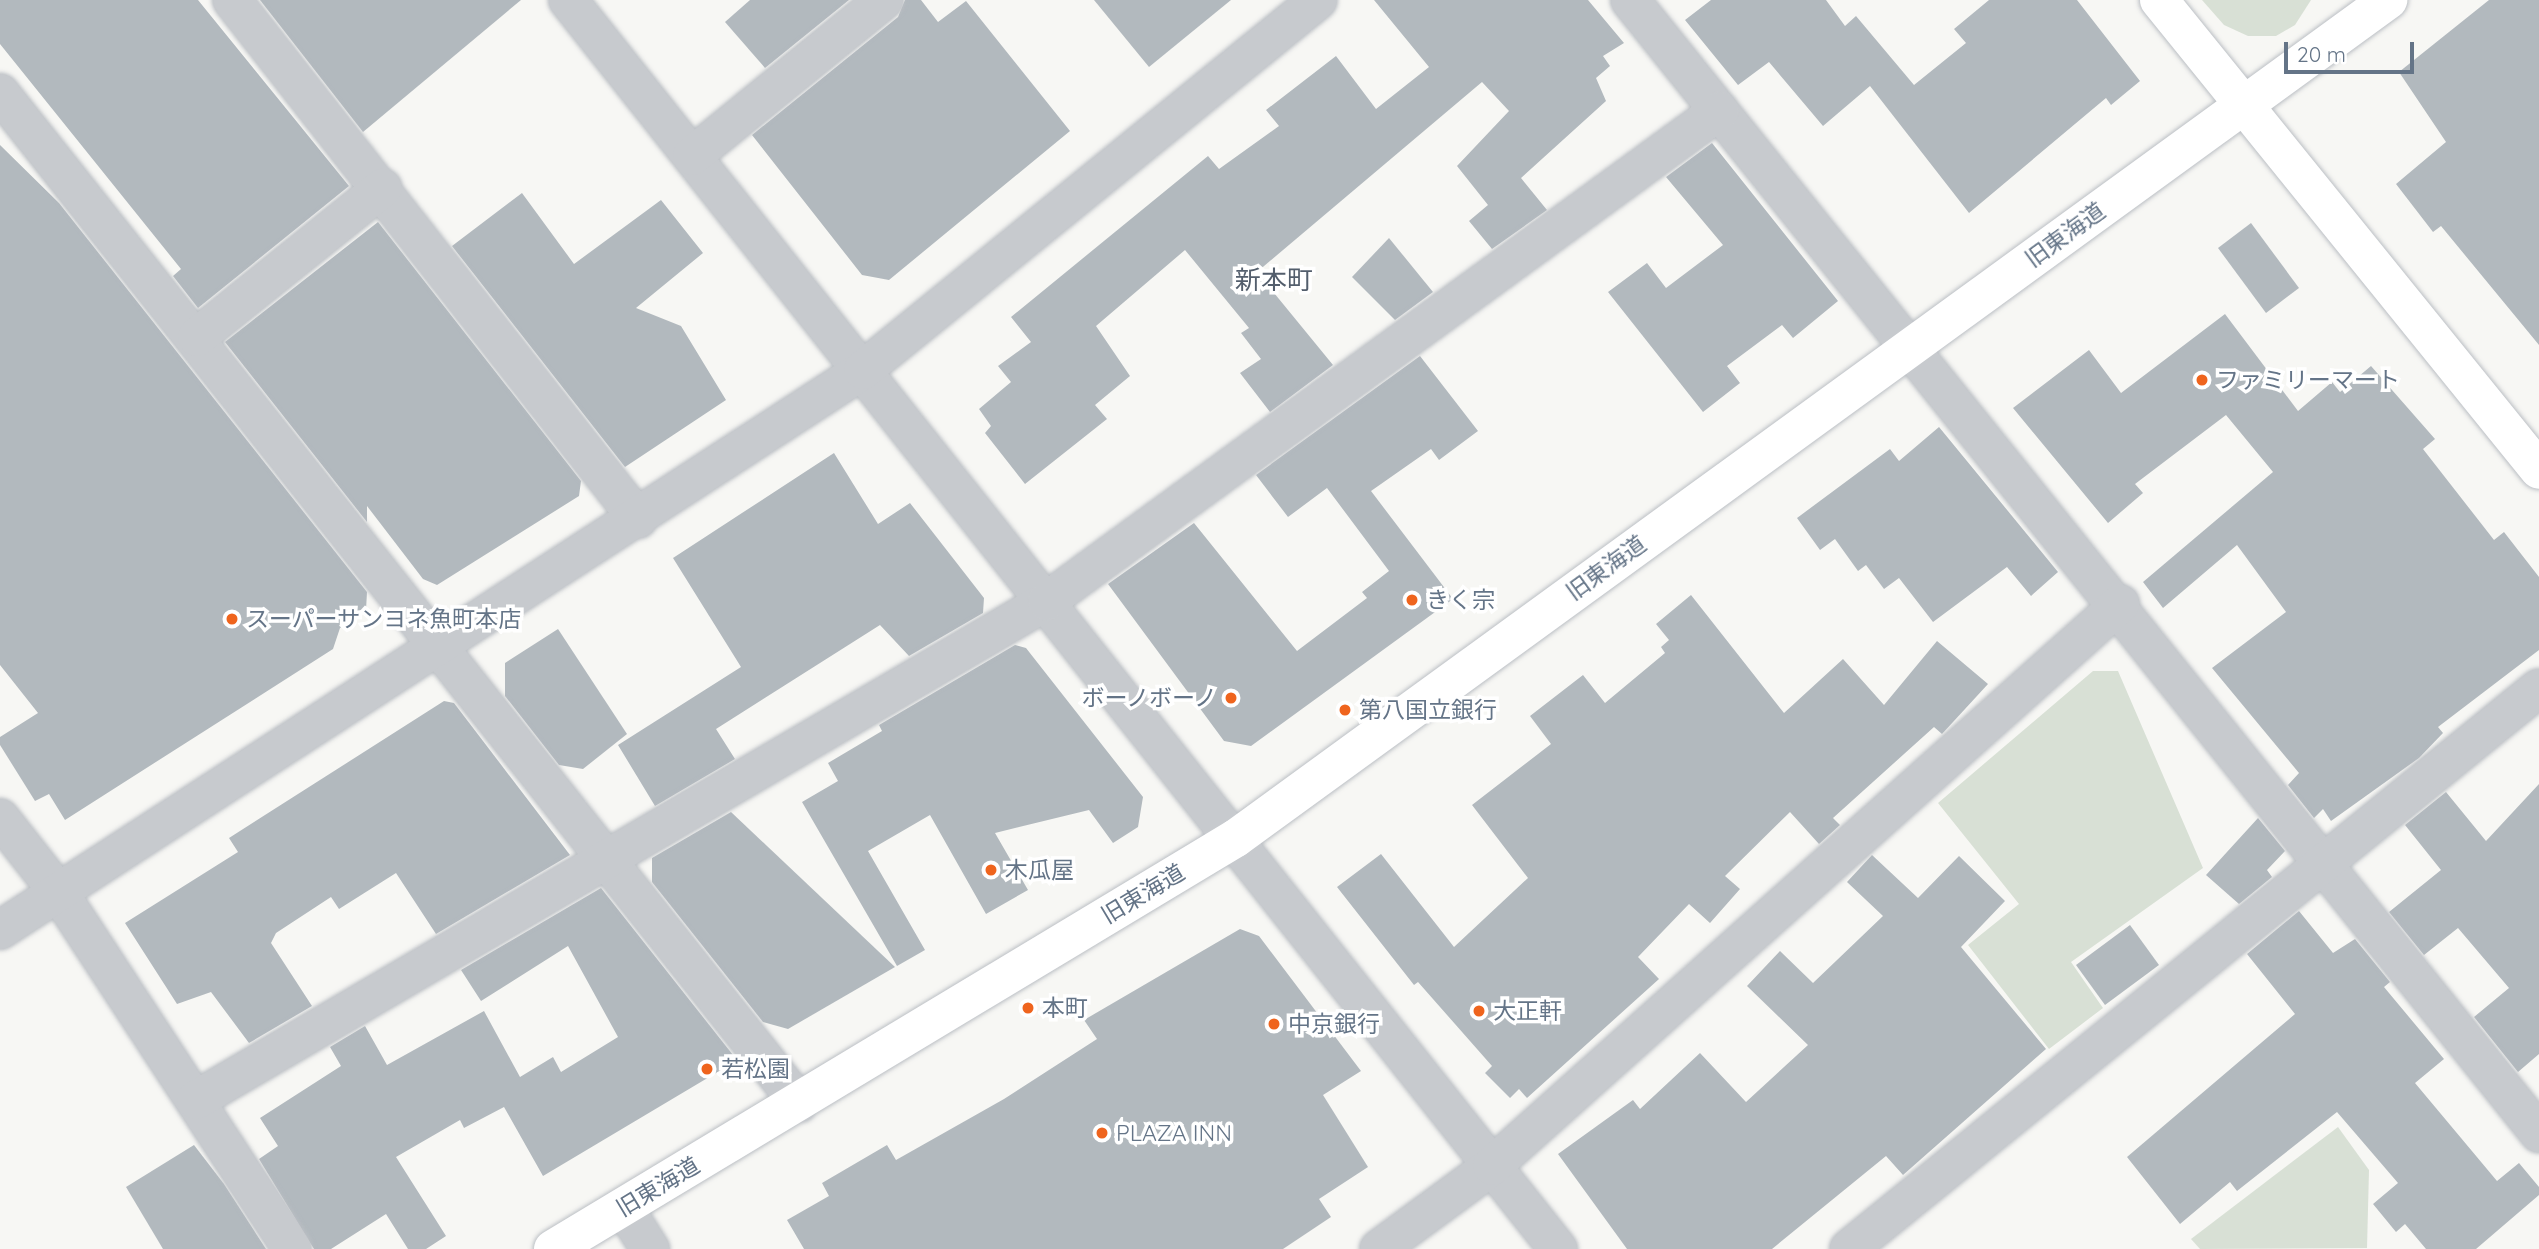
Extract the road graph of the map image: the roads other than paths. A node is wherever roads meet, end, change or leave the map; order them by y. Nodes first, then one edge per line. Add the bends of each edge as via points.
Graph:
1 (232, 0) edge
2 (884, 0) edge
3 (1318, 0) edge
4 (1630, 0) edge
5 (2159, 0) edge
6 (2388, 0) edge
7 (581, 5) edge
8 (0, 93) edge
9 (2244, 106) junction
10 (1719, 111) junction
11 (692, 156) junction
12 (382, 188) junction
13 (197, 337) junction
14 (1909, 347) junction
15 (863, 370) junction
16 (2539, 470) edge
17 (638, 519) junction
18 (1047, 600) junction
19 (2120, 604) junction
20 (439, 646) junction
21 (2539, 688) edge
22 (0, 818) edge
23 (1236, 838) junction
24 (610, 856) junction
25 (2324, 861) junction
26 (59, 893) junction
27 (0, 930) edge
28 (196, 1100) junction
29 (799, 1103) junction
30 (2539, 1133) edge
31 (1492, 1166) junction
32 (624, 1208) junction
33 (292, 1249) edge
34 (553, 1249) edge
35 (650, 1249) edge
36 (1379, 1249) edge
37 (1558, 1249) edge
38 (1849, 1249) edge

1 - 12 street
2 - 11 street
3 - 15 street
4 - 10 street
5 - 9 street
6 - 9 street, 旧東海道
7 - 11 street
8 - 13 street
9 - 14 street, 旧東海道
9 - 16 street
10 - 14 street
10 - 18 street
11 - 15 street
12 - 13 street
12 - 17 street
13 - 20 street
14 - 19 street
14 - 23 street, 旧東海道
15 - 17 street
15 - 18 street
17 - 20 street
18 - 23 street
18 - 24 street
19 - 25 street
19 - 31 street
20 - 24 street
20 - 26 street
21 - 25 street
22 - 26 street
23 - 29 street, 旧東海道
23 - 31 street
24 - 28 street
24 - 29 street
25 - 30 street
25 - 38 street
26 - 27 street
26 - 28 street
28 - 33 street
29 - 32 street, 旧東海道
31 - 36 street
31 - 37 street
32 - 34 street, 旧東海道
32 - 35 street

